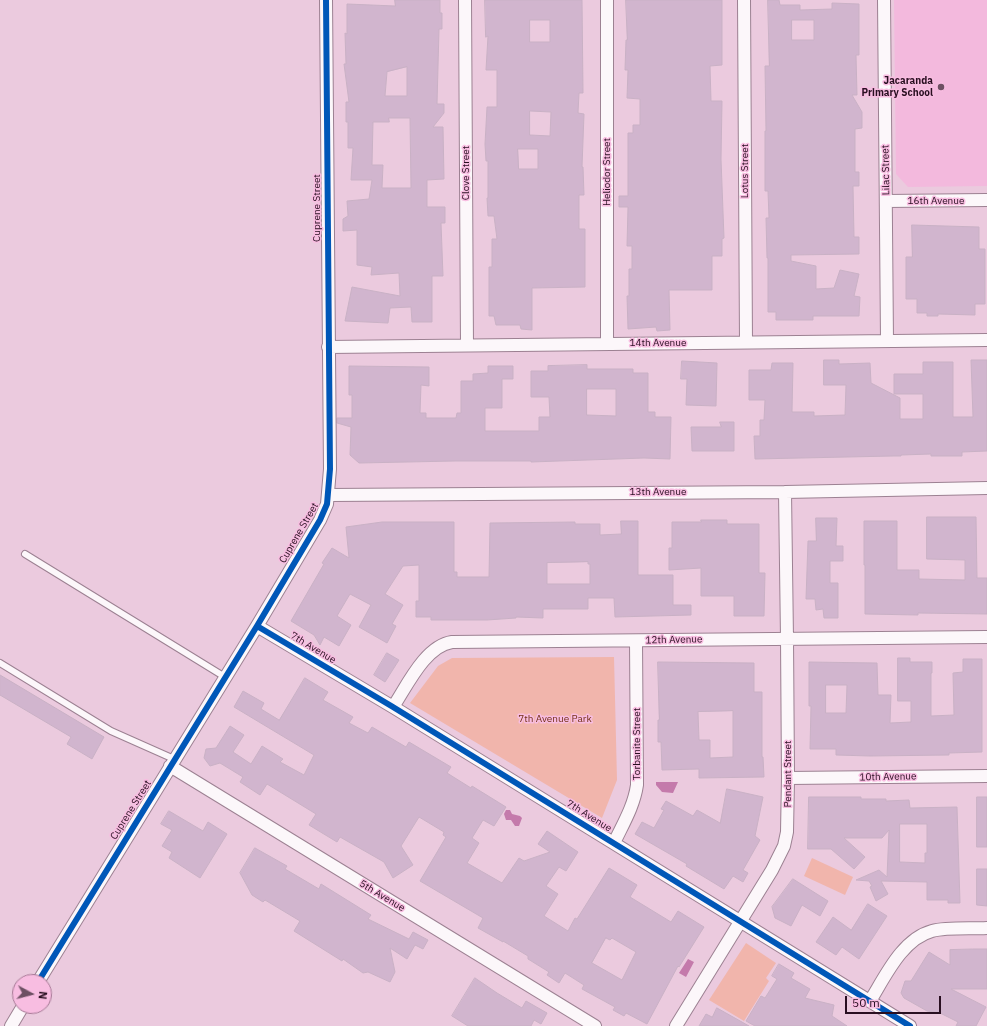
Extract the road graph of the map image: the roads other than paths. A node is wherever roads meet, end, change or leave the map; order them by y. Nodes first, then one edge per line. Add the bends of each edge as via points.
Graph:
1 (326, 0) edge
2 (465, 0) edge
3 (606, 0) edge
4 (744, 0) edge
5 (884, 0) edge
6 (987, 200) edge
7 (886, 201) junction
8 (887, 340) junction
9 (987, 340) edge
10 (746, 342) junction
11 (607, 343) junction
12 (467, 345) junction
13 (328, 347) junction
14 (987, 488) edge
15 (785, 492) junction
16 (329, 495) junction
17 (25, 554) dead end
18 (257, 626) junction
19 (987, 637) edge
20 (787, 639) junction
21 (636, 641) junction
22 (0, 663) edge
23 (225, 677) junction
24 (393, 707) junction
25 (172, 763) junction
26 (987, 776) edge
27 (788, 778) junction
28 (614, 843) junction
29 (740, 921) junction
30 (987, 928) edge
31 (43, 974) edge
32 (870, 1001) junction
33 (18, 1014) edge
34 (11, 1026) edge
35 (595, 1026) edge
36 (676, 1026) edge
37 (910, 1026) edge

1 - 13 street, Cuprene Street
2 - 12 street, Clove Street
3 - 11 street, Heliodor Street
4 - 10 street, Lotus Street
5 - 7 street, Lilac Street
6 - 7 street, 16th Avenue
7 - 8 street, Lilac Street
8 - 9 street, 14th Avenue
8 - 10 street, 14th Avenue
10 - 11 street, 14th Avenue
11 - 12 street, 14th Avenue
12 - 13 street, 14th Avenue
13 - 16 street, Cuprene Street
14 - 15 street, 13th Avenue
15 - 16 street, 13th Avenue
15 - 20 street, Pendant Street
16 - 18 street, Cuprene Street via 324,513
17 - 23 lane
18 - 23 street, Cuprene Street
18 - 24 street, 7th Avenue
19 - 20 street, 12th Avenue
20 - 21 street, 12th Avenue
20 - 27 street, Pendant Street
21 - 24 street, 12th Avenue via 442,644 421,664
21 - 28 street, Torbanite Street via 637,784 632,807
22 - 25 lane via 111,731
23 - 25 street, Cuprene Street
24 - 28 street, 7th Avenue
25 - 31 street, Cuprene Street
25 - 35 street, 5th Avenue
26 - 27 street, 10th Avenue
27 - 29 street, Pendant Street via 787,832 784,846
28 - 29 street, 7th Avenue
29 - 32 street, 7th Avenue
29 - 36 street, Pendant Street
30 - 32 street via 931,931 916,939 900,954
32 - 37 street, 7th Avenue
33 - 34 street

